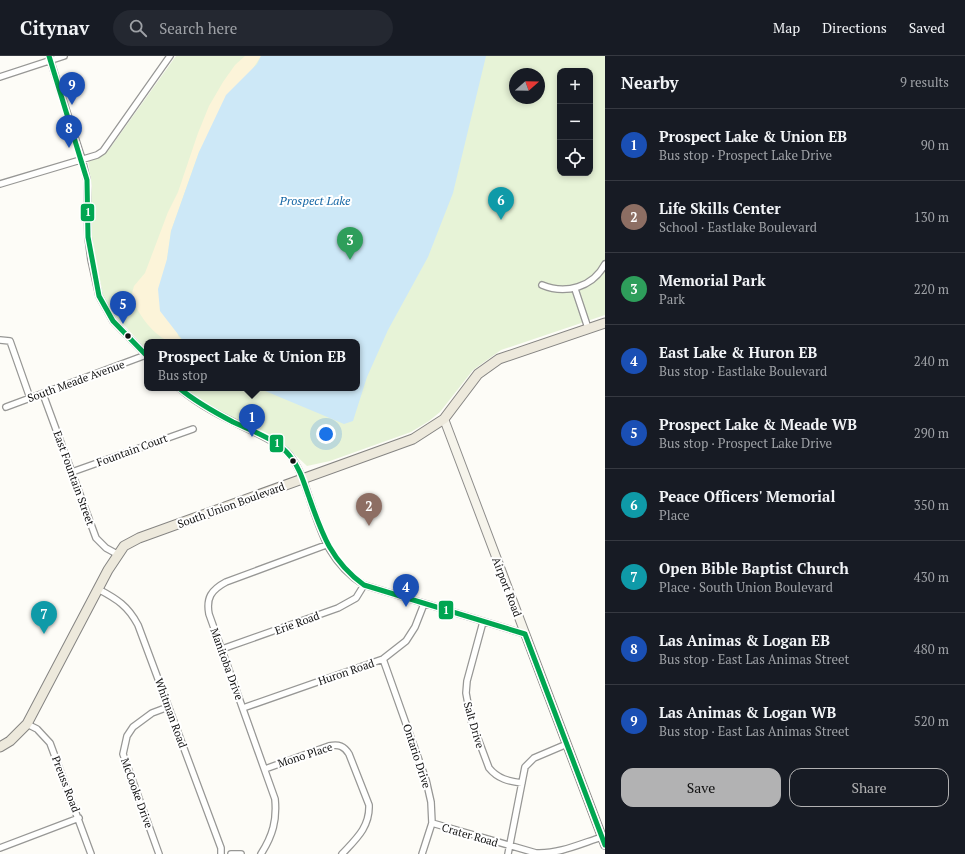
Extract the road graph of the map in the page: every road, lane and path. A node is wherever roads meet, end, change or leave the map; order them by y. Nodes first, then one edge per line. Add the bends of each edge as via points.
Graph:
1 (64, 56) edge
2 (170, 56) edge
3 (50, 58) edge
4 (0, 76) edge
5 (82, 159) junction
6 (0, 184) edge
7 (605, 264) edge
8 (542, 286) dead end
9 (575, 289) junction
10 (605, 323) edge
11 (588, 328) junction
12 (0, 340) edge
13 (144, 353) edge
14 (144, 357) edge
15 (184, 391) edge
16 (43, 394) junction
17 (30, 398) junction
18 (6, 407) dead end
19 (444, 419) junction
20 (193, 429) dead end
21 (72, 472) junction
22 (303, 479) junction
23 (326, 545) junction
24 (117, 554) junction
25 (364, 585) junction
26 (98, 589) junction
27 (424, 604) junction
28 (483, 622) junction
29 (525, 634) junction
30 (222, 649) junction
31 (383, 660) junction
32 (168, 707) junction
33 (243, 708) junction
34 (27, 724) junction
35 (567, 744) junction
36 (0, 747) edge
37 (265, 769) junction
38 (522, 783) junction
39 (79, 818) junction
40 (432, 823) junction
41 (604, 841) edge
42 (510, 846) junction
43 (0, 848) edge
44 (91, 854) edge
45 (159, 854) edge
46 (221, 854) edge
47 (231, 854) edge
48 (241, 854) edge
49 (262, 854) edge
50 (342, 854) edge
51 (422, 854) edge
52 (508, 854) edge

1 - 3 street
2 - 5 street via 107,147 97,155
3 - 4 street
3 - 5 street
5 - 6 street
5 - 13 street via 88,188 87,220 91,260 99,296 113,321
7 - 9 street via 594,278
8 - 9 street via 561,290
9 - 11 street
10 - 11 main road, South Union Boulevard
11 - 19 main road, South Union Boulevard via 499,359 478,374
12 - 17 street via 10,341
14 - 16 street, South Meade Avenue
15 - 22 street via 203,406 286,451
16 - 17 street, South Meade Avenue
16 - 21 street, East Fountain Street
17 - 18 street, South Meade Avenue
19 - 22 main road, South Union Boulevard via 413,439
19 - 29 main road, Airport Road
20 - 21 street, Fountain Court
21 - 24 street, East Fountain Street via 96,538
22 - 23 street
22 - 24 main road, South Union Boulevard via 139,538 124,546
23 - 25 street via 341,567
23 - 30 street, Manitoba Drive via 216,587 207,603
24 - 26 main road, South Union Boulevard
25 - 27 street
25 - 30 street, Erie Road via 356,598 338,608
26 - 32 street, Whitman Road via 116,598 133,615
26 - 34 main road, South Union Boulevard
27 - 28 street
27 - 31 street, Huron Road via 406,641
28 - 29 street
28 - 38 street, Salt Drive via 467,681 467,707 489,768 505,780
29 - 35 main road, Airport Road
30 - 33 street, Manitoba Drive
31 - 33 street, Huron Road
31 - 40 street, Ontario Drive via 426,780
32 - 45 street, McCooke Drive via 152,713 134,727 127,736 123,754
32 - 46 street, Whitman Road via 221,848
33 - 37 street, Manitoba Drive
34 - 36 main road, South Union Boulevard
34 - 39 street, Preuss Road via 37,729 50,743
35 - 38 street via 534,758 525,767
35 - 41 main road, Airport Road
37 - 49 street, Manitoba Drive via 275,798 276,813 272,835
37 - 50 street, Mono Place via 329,746 342,746 346,749 350,754 369,814 363,831
38 - 42 street
39 - 43 street
39 - 44 street, Preuss Road
40 - 42 street, Crater Road
40 - 51 street, Ontario Drive
41 - 42 street, Crater Road via 548,853 536,853
42 - 52 street
47 - 48 street

